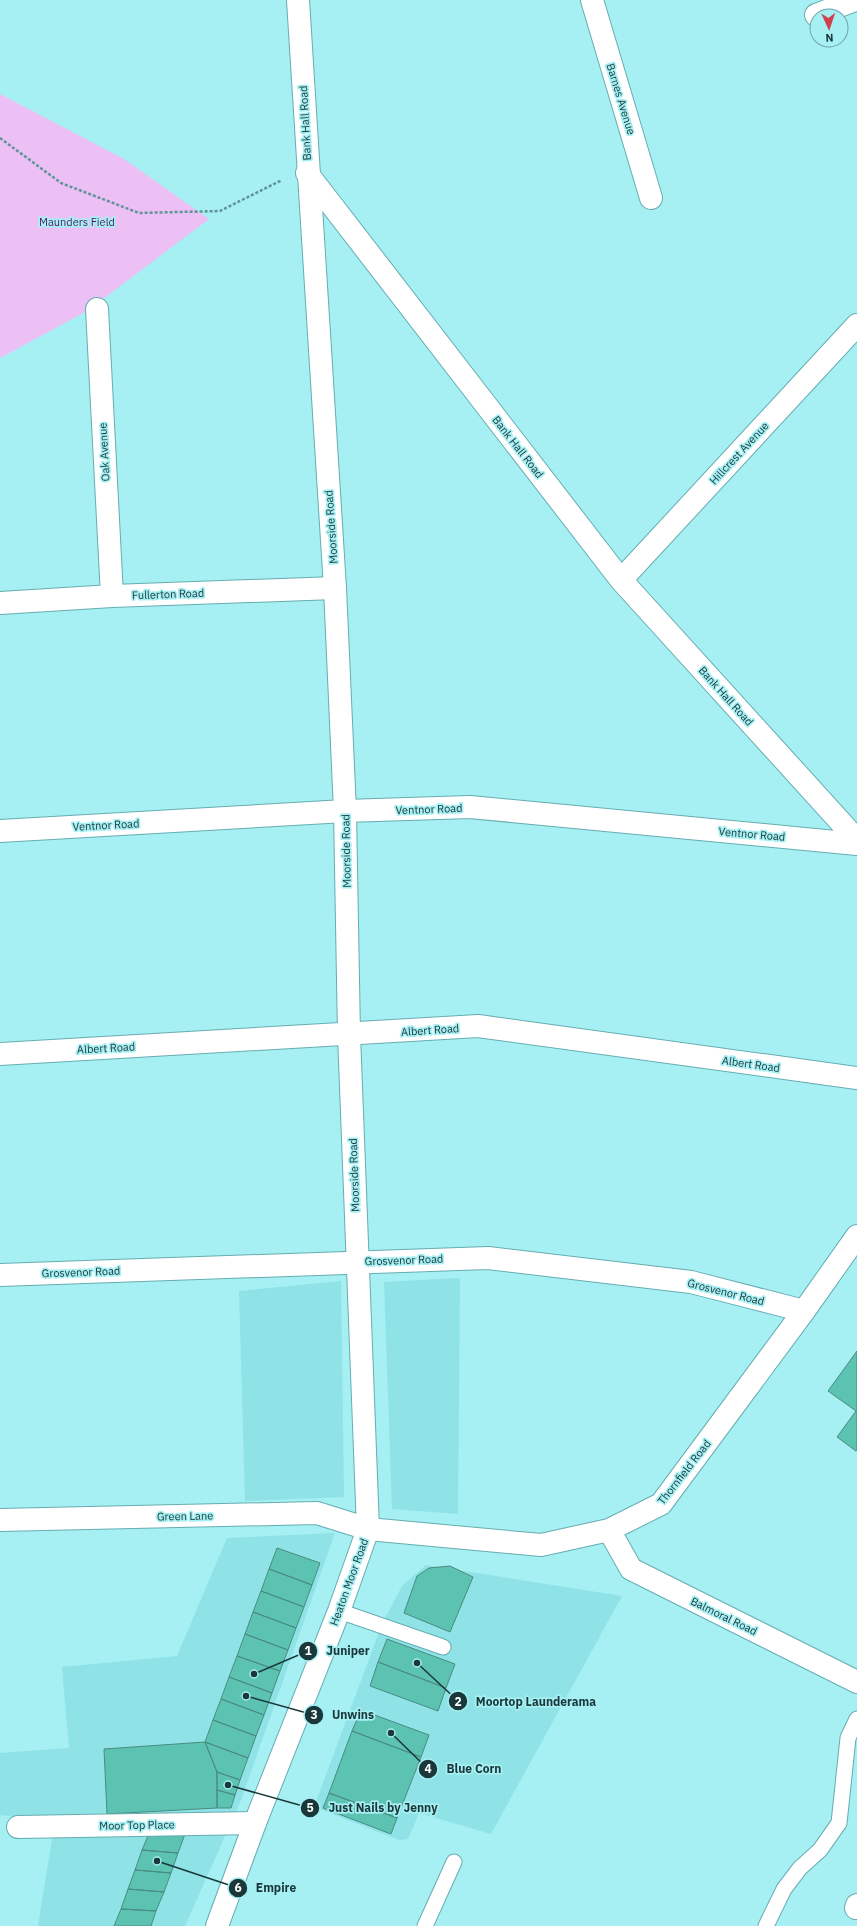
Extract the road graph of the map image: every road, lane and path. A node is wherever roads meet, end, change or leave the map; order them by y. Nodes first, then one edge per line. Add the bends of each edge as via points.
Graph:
1 (298, 0) edge
2 (592, 0) edge
3 (854, 0) edge
4 (834, 8) edge
5 (0, 138) edge
6 (308, 173) junction
7 (650, 198) dead end
8 (97, 308) dead end
9 (857, 325) edge
10 (621, 580) junction
11 (335, 588) junction
12 (112, 596) junction
13 (0, 603) edge
14 (345, 811) junction
15 (0, 831) edge
16 (857, 840) edge
17 (857, 844) edge
18 (350, 1035) junction
19 (0, 1054) edge
20 (857, 1078) edge
21 (857, 1236) edge
22 (357, 1262) junction
23 (0, 1275) edge
24 (804, 1311) junction
25 (0, 1520) edge
26 (368, 1529) junction
27 (609, 1530) junction
28 (339, 1612) junction
29 (443, 1647) dead end
30 (857, 1682) edge
31 (857, 1719) edge
32 (255, 1823) junction
33 (18, 1827) dead end
34 (454, 1862) dead end
35 (217, 1926) edge
36 (425, 1926) edge
37 (766, 1926) edge

1 - 6 street, Bank Hall Road
2 - 7 street, Barnes Avenue
3 - 4 street
5 - 6 path via 61,183 139,213 220,212 277,182
6 - 10 street, Bank Hall Road
6 - 11 street, Moorside Road
8 - 12 street, Oak Avenue
9 - 10 street, Hillcrest Avenue
10 - 16 street, Bank Hall Road
11 - 12 street, Fullerton Road
11 - 14 street, Moorside Road
12 - 13 street, Fullerton Road
14 - 15 street, Ventnor Road
14 - 17 street, Ventnor Road via 470,807
14 - 18 street, Moorside Road
18 - 19 street, Albert Road
18 - 20 street, Albert Road via 478,1026
18 - 22 street, Moorside Road
21 - 24 street, Thornfield Road
22 - 23 street, Grosvenor Road
22 - 24 street, Grosvenor Road via 488,1258 691,1282
22 - 26 street, Moorside Road
24 - 27 street, Thornfield Road via 661,1504
25 - 26 street, Green Lane via 317,1513
26 - 27 street, Thornfield Road via 541,1545
26 - 28 street, Heaton Moor Road
27 - 30 street, Balmoral Road via 631,1569
28 - 29 lane
28 - 32 street, Heaton Moor Road
31 - 37 lane via 848,1738 839,1823 820,1850 800,1868 784,1889
32 - 33 street, Moor Top Place
32 - 35 street, Heaton Moor Road
34 - 36 lane

